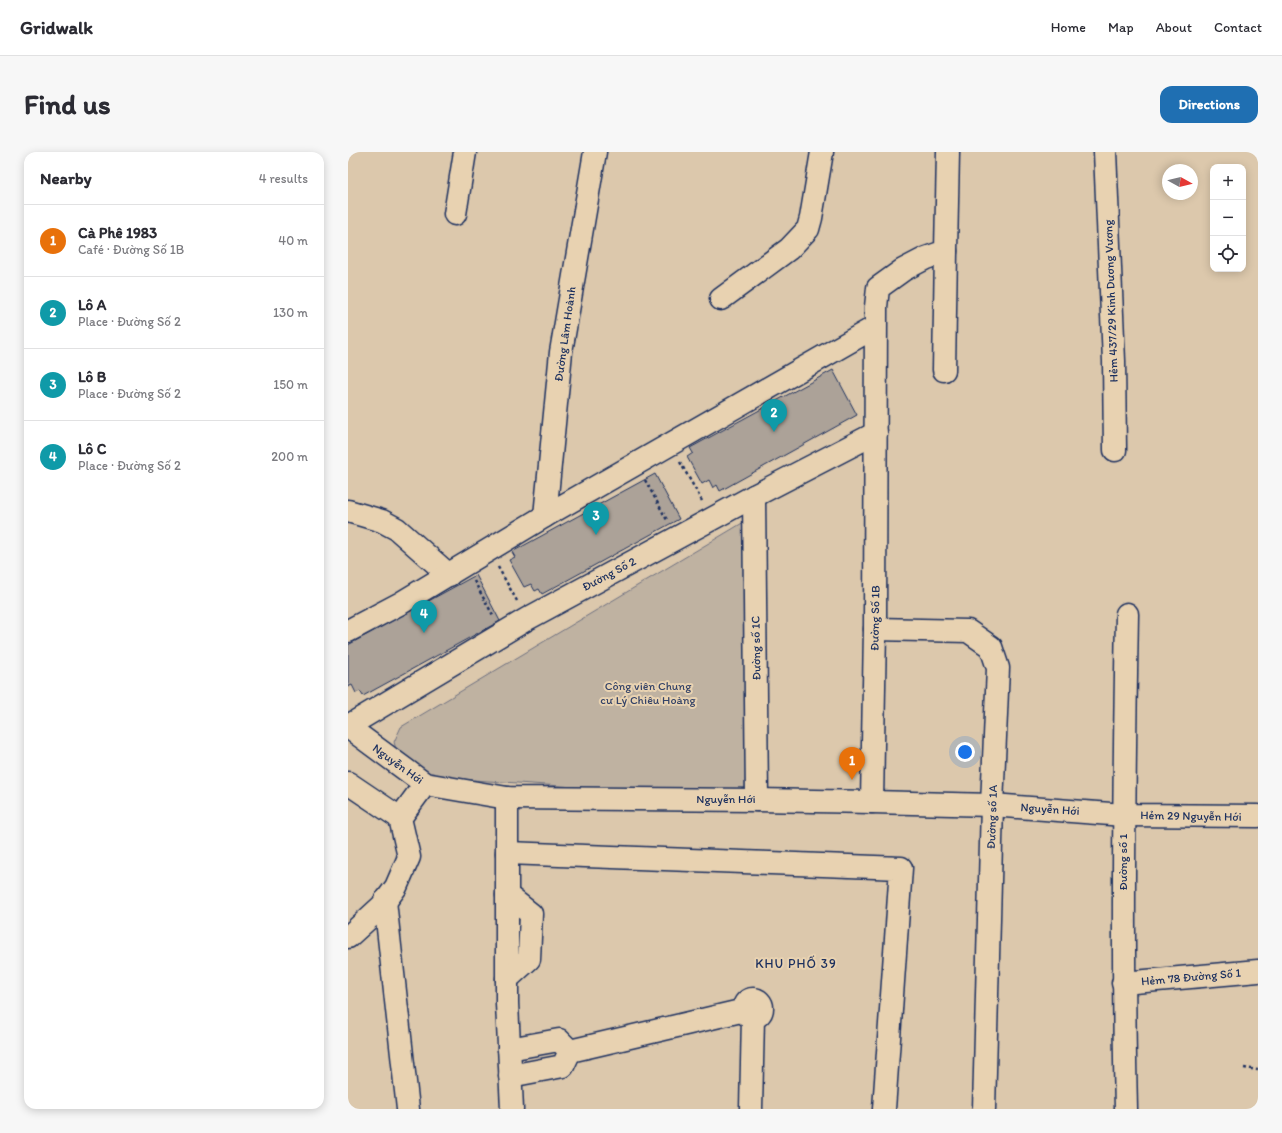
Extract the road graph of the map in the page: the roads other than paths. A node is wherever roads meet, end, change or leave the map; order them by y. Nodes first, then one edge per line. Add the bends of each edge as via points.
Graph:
1 (465, 152) edge
2 (595, 152) edge
3 (822, 152) edge
4 (948, 152) edge
5 (1105, 152) edge
6 (456, 214) dead end
7 (946, 251) junction
8 (721, 298) dead end
9 (875, 327) junction
10 (944, 370) dead end
11 (876, 433) junction
12 (1115, 450) dead end
13 (754, 496) junction
14 (348, 511) edge
15 (545, 516) junction
16 (457, 570) junction
17 (1127, 614) dead end
18 (875, 629) junction
19 (348, 631) edge
20 (348, 726) edge
21 (348, 783) edge
22 (425, 784) junction
23 (507, 798) junction
24 (757, 800) junction
25 (872, 802) junction
26 (992, 805) junction
27 (1124, 815) junction
28 (1258, 816) edge
29 (400, 818) junction
30 (507, 852) junction
31 (385, 901) junction
32 (348, 937) edge
33 (1258, 971) edge
34 (1123, 983) junction
35 (509, 1049) junction
36 (570, 1051) junction
37 (510, 1076) junction
38 (408, 1109) edge
39 (512, 1109) edge
40 (751, 1109) edge
41 (884, 1109) edge
42 (984, 1109) edge
43 (1126, 1109) edge

1 - 6 street
2 - 15 street, Đường Lâm Hoành via 561,352
3 - 8 street via 808,229 789,250
4 - 7 street
5 - 12 street, Hẻm 437/29 Kinh Dương Vương
7 - 9 street, Đường Số 1B via 903,270 878,288
7 - 10 street
9 - 11 street, Đường Số 1B
9 - 15 street
11 - 13 street, Đường Số 2
11 - 18 street, Đường Số 1B
13 - 20 street, Đường Số 2 via 527,619
13 - 24 street, Đường số 1C
14 - 16 street via 382,521 397,529
15 - 16 street
16 - 19 street
17 - 27 street, Đường số 1
18 - 25 street, Đường Số 1B
18 - 26 street, Đường số 1A via 968,631 991,647 998,668
20 - 22 street, Nguyễn Hới
21 - 29 street
22 - 23 street, Nguyễn Hới
22 - 29 street
23 - 24 street, Nguyễn Hới
23 - 30 street
24 - 25 street, Nguyễn Hới
25 - 26 street, Nguyễn Hới
26 - 27 street, Nguyễn Hới
26 - 42 street, Đường số 1A
27 - 28 street, Hẻm 29 Nguyễn Hới
27 - 34 street, Đường số 1
29 - 31 street via 408,856 396,887
30 - 35 street
30 - 41 street via 901,868
31 - 32 street
31 - 38 street
33 - 34 street, Hẻm 78 Đường Số 1
34 - 43 street, Đường số 1
35 - 36 street via 559,1040
35 - 37 street
36 - 37 street via 563,1066
36 - 40 street via 749,1014
37 - 39 street

